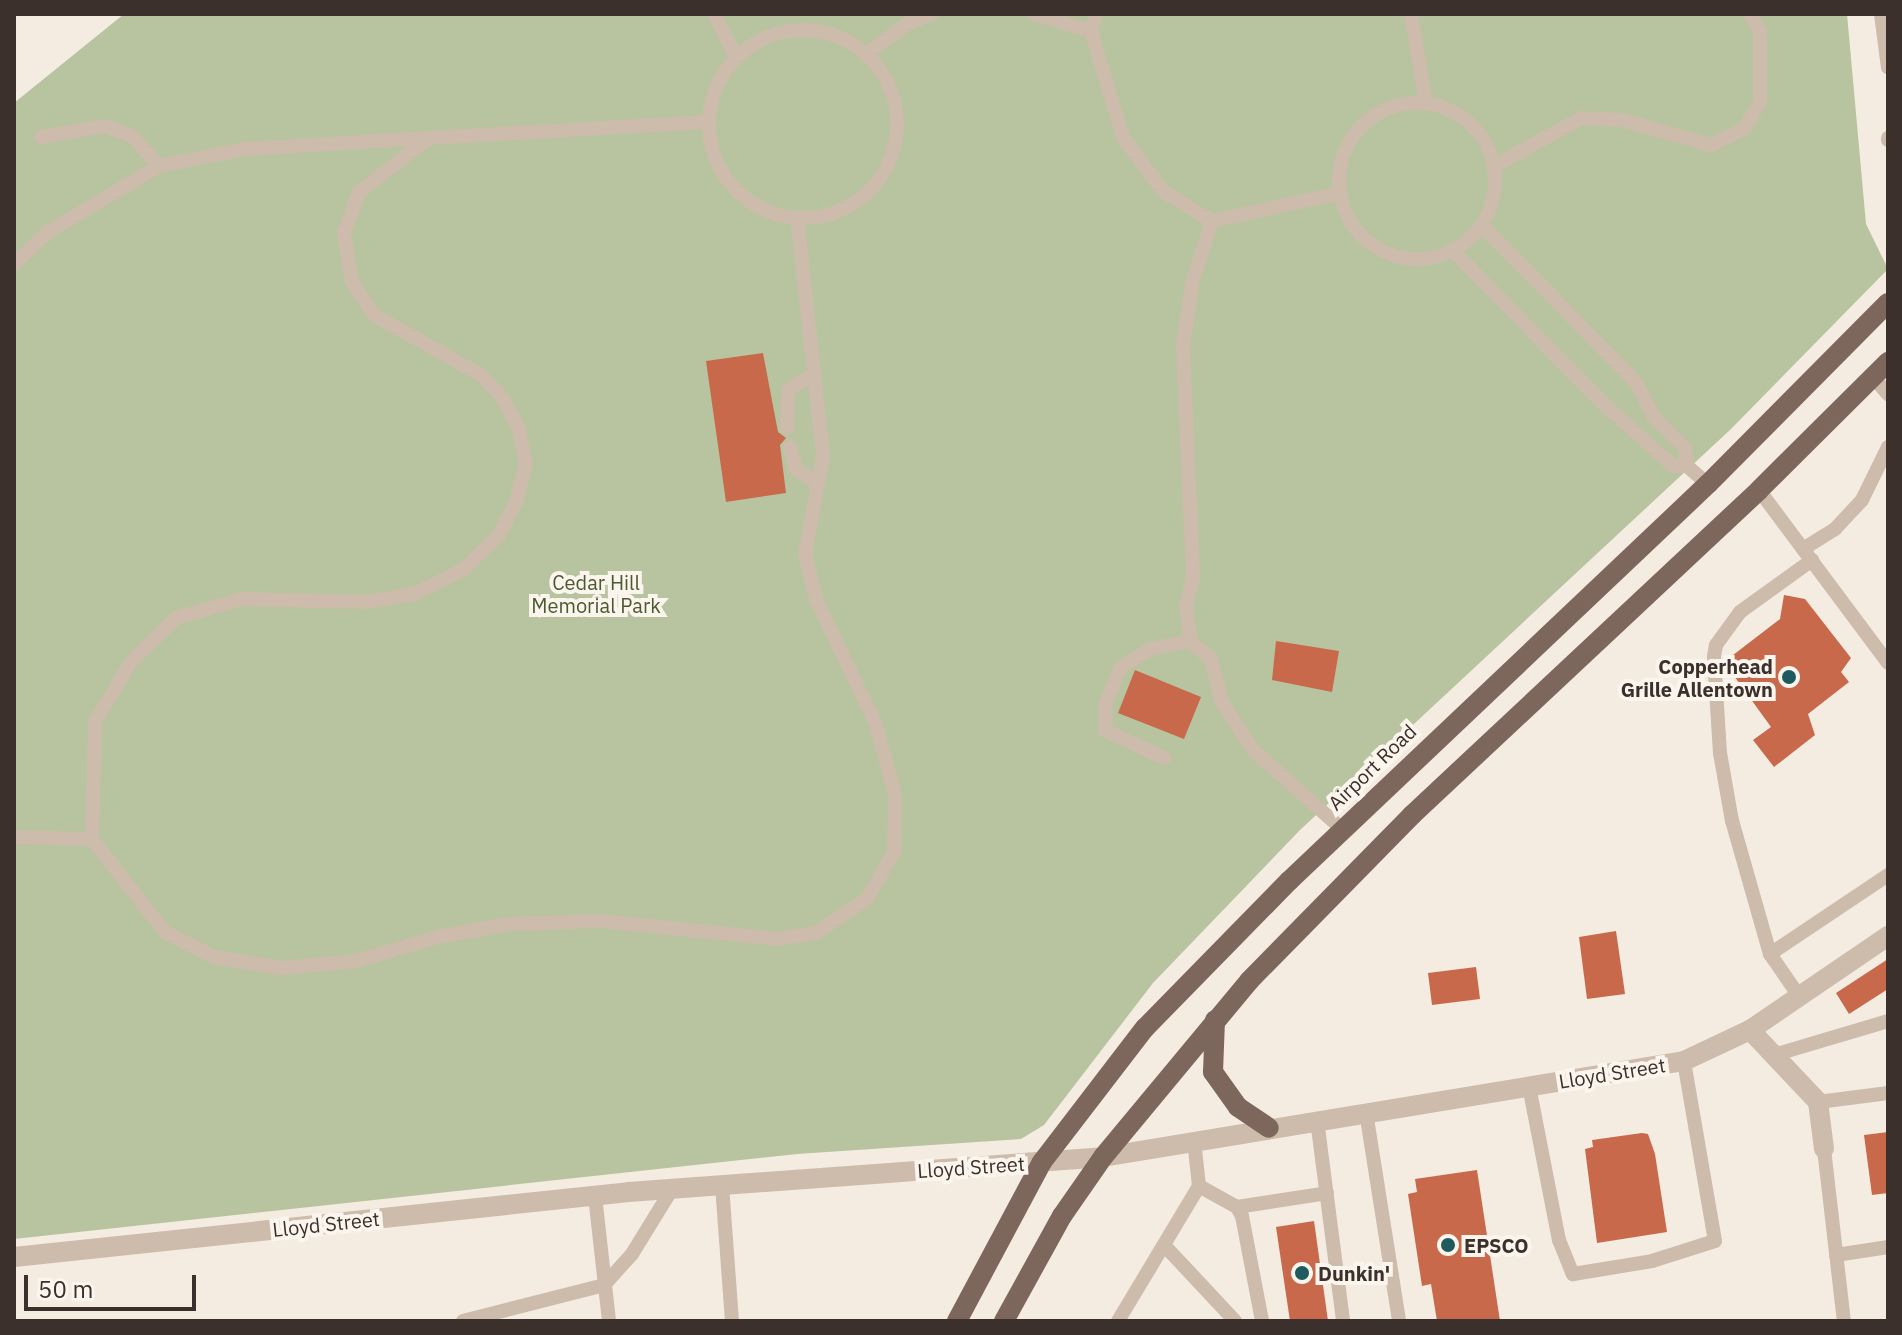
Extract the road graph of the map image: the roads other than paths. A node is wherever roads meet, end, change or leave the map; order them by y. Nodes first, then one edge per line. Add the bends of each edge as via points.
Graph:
1 (714, 14) edge
2 (932, 14) edge
3 (1034, 14) edge
4 (1096, 14) edge
5 (1411, 14) edge
6 (1751, 14) edge
7 (1881, 14) edge
8 (1091, 31) junction
9 (1886, 39) edge
10 (865, 55) junction
11 (736, 57) junction
12 (1888, 68) edge
13 (1426, 103) junction
14 (709, 122) junction
15 (41, 137) dead end
16 (429, 138) junction
17 (159, 166) junction
18 (1493, 167) junction
19 (1340, 193) junction
20 (797, 218) junction
21 (1212, 221) junction
22 (1482, 225) junction
23 (1452, 250) junction
24 (14, 264) edge
25 (1888, 303) edge
26 (1888, 362) edge
27 (814, 374) junction
28 (1873, 377) junction
29 (1888, 394) edge
30 (1653, 416) junction
31 (787, 428) dead end
32 (1637, 430) junction
33 (790, 447) dead end
34 (1888, 447) edge
35 (1687, 466) junction
36 (818, 484) junction
37 (1708, 484) junction
38 (1759, 490) junction
39 (1807, 554) junction
40 (1190, 641) junction
41 (1888, 663) edge
42 (1164, 758) dead end
43 (1342, 829) junction
44 (14, 837) edge
45 (92, 839) junction
46 (1888, 875) edge
47 (1888, 936) edge
48 (1770, 954) junction
49 (1799, 996) junction
50 (1215, 1020) junction
51 (1888, 1021) edge
52 (1750, 1030) junction
53 (1774, 1055) junction
54 (1684, 1061) junction
55 (1529, 1086) junction
56 (1888, 1093) edge
57 (1818, 1102) junction
58 (1366, 1112) junction
59 (1317, 1120) junction
60 (1269, 1128) junction
61 (1194, 1140) junction
62 (1824, 1149) joint
63 (1103, 1157) junction
64 (1042, 1162) junction
65 (722, 1185) junction
66 (1199, 1186) junction
67 (672, 1189) junction
68 (1327, 1193) junction
69 (595, 1196) junction
70 (1237, 1207) junction
71 (1164, 1245) junction
72 (1888, 1247) edge
73 (1836, 1255) junction
74 (14, 1257) edge
75 (604, 1285) junction
76 (463, 1321) edge
77 (609, 1321) edge
78 (732, 1321) edge
79 (957, 1321) edge
80 (1004, 1321) edge
81 (1118, 1321) edge
82 (1235, 1321) edge
83 (1262, 1321) edge
84 (1343, 1321) edge
85 (1399, 1321) edge
86 (1844, 1321) edge

1 - 11 lane
2 - 10 lane via 907,24
3 - 8 lane
4 - 8 lane
5 - 13 lane
6 - 18 lane via 1760,32 1760,102 1744,129 1711,145 1622,120 1581,118
7 - 9 lane
8 - 21 lane via 1123,138 1164,192
9 - 12 lane
10 - 11 lane via 824,32 793,30 762,39
10 - 20 lane via 893,93 898,125 892,155 878,182 856,203 828,215
11 - 14 lane via 717,83
13 - 18 lane via 1473,126
13 - 19 lane via 1386,110 1356,132 1343,154
14 - 16 lane
14 - 20 lane via 721,172 741,196 767,211
15 - 17 lane via 105,126 133,137
16 - 17 lane via 245,149
16 - 45 lane via 359,192 344,233 352,282 374,315 481,375 502,397 518,426 526,463 516,502 499,535 464,569 414,594 367,602 242,599 176,618 131,662 95,722
17 - 24 lane via 48,232
18 - 22 lane via 1493,201
19 - 21 lane
19 - 23 lane via 1352,226 1381,250 1417,260
20 - 27 lane
21 - 40 lane via 1192,283 1183,347 1193,579 1186,606
22 - 23 lane
22 - 30 lane via 1637,384
23 - 32 lane via 1608,408
25 - 37 main road, Airport Road
26 - 28 main road
27 - 31 lane via 788,390
27 - 36 lane via 823,456
28 - 29 lane
28 - 38 main road
30 - 32 lane
30 - 35 lane via 1685,448
32 - 35 lane via 1673,466
33 - 36 lane via 796,469
34 - 39 lane via 1862,500
35 - 37 lane
36 - 45 lane via 805,554 817,602 875,722 895,794 894,852 867,899 816,933 777,939 601,921 509,924 438,937 356,961 282,968 214,957 165,932
37 - 43 main road, Airport Road
38 - 39 lane
38 - 50 main road via 1412,815
39 - 41 lane
39 - 48 lane via 1740,612 1716,645 1714,657 1727,798
40 - 42 lane via 1150,649 1120,668 1106,703 1105,730
40 - 43 lane via 1211,659 1222,702 1253,750
43 - 64 main road, Airport Road via 1145,1028
44 - 45 lane
46 - 48 lane
47 - 49 street, Lloyd Street
48 - 49 lane
49 - 52 street, Lloyd Street
50 - 60 main road via 1213,1072 1238,1107
50 - 63 main road
51 - 53 lane
52 - 53 street
52 - 54 street, Lloyd Street
53 - 57 street
54 - 55 street, Lloyd Street
54 - 55 lane via 1715,1241 1639,1264 1573,1274 1559,1240
55 - 58 street, Lloyd Street
56 - 57 lane
57 - 62 street
58 - 59 street, Lloyd Street
58 - 85 lane
59 - 60 street, Lloyd Street
59 - 68 lane
60 - 61 street, Lloyd Street
61 - 63 street, Lloyd Street
61 - 66 lane
62 - 73 lane
63 - 64 street, Lloyd Street
63 - 80 main road via 1062,1216
64 - 65 street, Lloyd Street
64 - 79 main road, Airport Road
65 - 67 street, Lloyd Street
65 - 78 lane
66 - 70 lane
66 - 71 lane
67 - 69 street, Lloyd Street
67 - 75 lane via 632,1254
68 - 70 lane
68 - 84 lane
69 - 74 street, Lloyd Street
69 - 75 lane
70 - 83 lane
71 - 81 lane
71 - 82 lane
72 - 73 lane
73 - 86 lane
75 - 76 lane
75 - 77 lane

